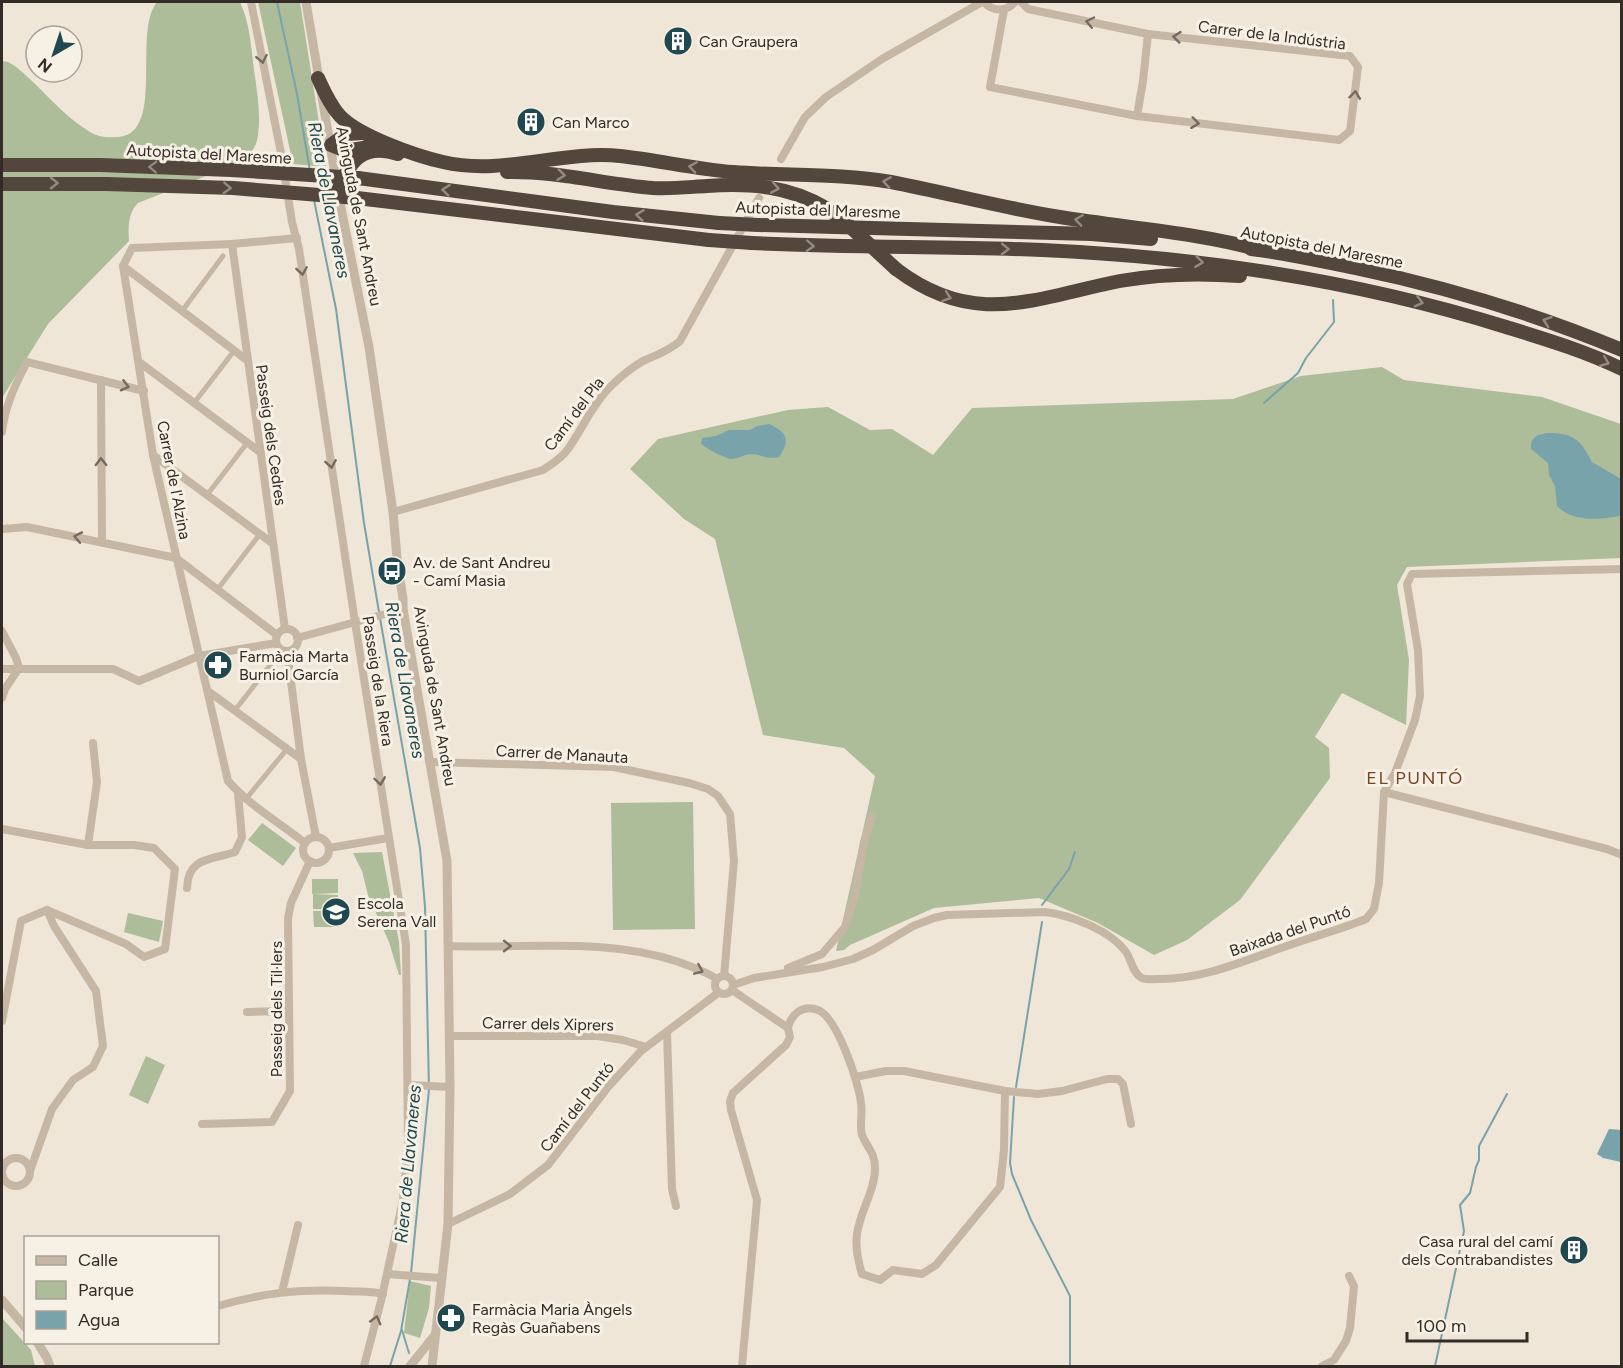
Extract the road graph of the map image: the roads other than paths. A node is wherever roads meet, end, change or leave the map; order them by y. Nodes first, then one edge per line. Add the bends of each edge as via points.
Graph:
1 (251, 2) edge
2 (306, 2) edge
3 (983, 2) edge
4 (1015, 2) edge
5 (1021, 2) edge
6 (1004, 10) junction
7 (1148, 34) junction
8 (318, 78) junction
9 (1137, 116) junction
10 (363, 133) junction
11 (331, 145) junction
12 (386, 150) junction
13 (781, 159) dead end
14 (2, 165) edge
15 (2, 184) edge
16 (338, 191) junction
17 (759, 198) dead end
18 (297, 238) junction
19 (232, 244) junction
20 (1260, 250) junction
21 (224, 256) dead end
22 (123, 266) junction
23 (1362, 289) junction
24 (182, 311) junction
25 (1622, 350) edge
26 (234, 351) junction
27 (248, 361) junction
28 (139, 362) junction
29 (1622, 369) edge
30 (101, 380) junction
31 (144, 391) junction
32 (194, 403) junction
33 (2, 432) edge
34 (247, 443) junction
35 (260, 453) junction
36 (153, 455) junction
37 (207, 495) junction
38 (393, 512) junction
39 (2, 530) edge
40 (260, 534) junction
41 (102, 541) junction
42 (272, 543) junction
43 (176, 558) junction
44 (1622, 569) edge
45 (217, 590) junction
46 (403, 609) junction
47 (355, 622) junction
48 (285, 630) junction
49 (2, 631) edge
50 (297, 638) junction
51 (277, 639) junction
52 (284, 651) junction
53 (199, 656) junction
54 (19, 668) junction
55 (2, 669) edge
56 (208, 691) junction
57 (2, 699) edge
58 (235, 710) junction
59 (93, 743) dead end
60 (287, 748) junction
61 (301, 759) junction
62 (431, 762) junction
63 (1384, 792) junction
64 (238, 793) junction
65 (245, 800) junction
66 (872, 816) dead end
67 (2, 829) edge
68 (316, 837) junction
69 (388, 838) junction
70 (305, 843) junction
71 (88, 845) junction
72 (329, 848) junction
73 (1622, 855) edge
74 (310, 861) junction
75 (187, 888) dead end
76 (47, 910) junction
77 (449, 946) junction
78 (779, 972) junction
79 (721, 978) junction
80 (733, 987) junction
81 (718, 993) junction
82 (289, 1011) junction
83 (247, 1012) dead end
84 (2, 1021) edge
85 (788, 1028) junction
86 (667, 1032) junction
87 (449, 1036) junction
88 (646, 1047) junction
89 (855, 1077) junction
90 (409, 1085) junction
91 (450, 1087) junction
92 (1005, 1091) junction
93 (202, 1124) dead end
94 (1131, 1124) dead end
95 (3, 1165) edge
96 (30, 1171) junction
97 (676, 1206) dead end
98 (448, 1224) junction
99 (298, 1225) dead end
100 (387, 1274) junction
101 (1349, 1276) dead end
102 (441, 1278) junction
103 (282, 1292) junction
104 (382, 1294) junction
105 (2, 1300) edge
106 (219, 1306) edge
107 (24, 1326) edge
108 (435, 1335) junction
109 (38, 1344) edge
110 (50, 1366) edge
111 (364, 1366) edge
112 (410, 1366) edge
113 (432, 1366) edge
114 (742, 1366) edge
115 (1322, 1366) edge

1 -> 18 street, Passeig de la Riera
2 - 8 street, Avinguda de Sant Andreu
3 - 6 street
3 - 13 street via 882,59 826,97 805,117
4 - 6 street
7 -> 5 street, Carrer de la Indústria via 1028,9
6 - 9 street, Carrer de la Indústria via 990,87
7 - 9 street
9 -> 7 street, Carrer de la Indústria via 1340,140 1350,131 1358,67 1350,56
8 - 10 highway via 339,115
8 - 11 street, Avinguda de Sant Andreu
10 - 11 highway via 346,134
20 -> 10 highway via 1220,239 1050,216 860,178 730,172 617,156 461,165 426,158
11 - 12 highway via 346,151 370,147
11 - 16 street, Avinguda de Sant Andreu
12 - 16 highway via 356,158
12 -> 23 highway, bridge via 453,171 543,173 653,188 747,184 802,195 846,223 913,282 963,303 1024,302 1123,281 1176,275 1222,275 1308,288
20 -> 14 highway, Autopista del Maresme, bridge via 1091,234 719,223 358,178 100,165
15 -> 23 highway, Autopista del Maresme, bridge via 232,188 357,198 752,243 1118,254 1209,263
16 - 38 street, Avinguda de Sant Andreu via 369,347
17 - 38 street, Camí del Pla via 680,341 670,350 641,362 608,388 557,461 543,470
18 - 19 street
18 -> 47 street, Passeig de la Riera
19 - 22 street via 132,248
19 - 27 street, Passeig dels Cedres
25 -> 20 highway, Autopista del Maresme via 1494,304 1381,273
21 - 24 street
22 - 24 street
22 - 28 street, Carrer de l'Alzina
23 -> 29 highway, Autopista del Maresme via 1466,314
24 - 26 street
26 - 27 street
26 - 32 street
27 - 35 street, Passeig dels Cedres
28 - 31 street, Carrer de l'Alzina
28 - 32 street
30 -> 31 street
30 - 33 street via 27,362 12,390
41 -> 30 street
31 - 36 street, Carrer de l'Alzina
32 - 34 street
34 - 35 street
34 - 37 street
35 - 42 street, Passeig dels Cedres
36 - 37 street
36 - 43 street, Carrer de l'Alzina
37 - 40 street
38 - 46 street, Avinguda de Sant Andreu
41 -> 39 street via 27,527
40 - 42 street
40 - 45 street
41 - 43 street
42 - 48 street, Passeig dels Cedres
43 - 45 street
43 - 53 street, Carrer de l'Alzina
44 - 63 street, Baixada del Puntó via 1412,574 1407,585 1418,650 1420,696 1415,720
45 - 51 street
46 - 47 street
46 - 62 street, Avinguda de Sant Andreu
47 - 50 street
47 -> 69 street, Passeig de la Riera
48 - 50 street via 293,631
48 - 51 street
49 - 54 street
50 - 52 street via 296,646
51 - 52 street
51 - 53 street
52 - 58 street
52 - 61 street
53 - 54 street via 139,681 113,669
53 - 56 street, Carrer de l'Alzina
54 - 55 street
54 - 57 street
56 - 58 street
56 - 64 street, Carrer de l'Alzina via 228,781
58 - 60 street
59 - 71 street via 97,782
60 - 61 street
60 - 65 street
61 - 68 street
62 - 77 street, Avinguda de Sant Andreu via 447,861
62 - 79 street, Carrer de Manauta via 614,767 713,792 725,804 732,827 734,861
63 - 73 street
63 - 78 street, Baixada del Puntó via 1379,884 1371,916 1205,975 1141,978 1124,950 1112,939 1078,920 1045,912 947,915 913,926 853,959
64 - 65 street, Carrer de l'Alzina
64 - 75 street via 242,837 235,852 206,858 194,866 187,877
65 - 70 street, Carrer de l'Alzina
66 - 78 street via 845,927 822,954
67 - 71 street
68 - 70 street
68 - 72 street via 325,840
69 - 72 street
69 - 90 street, Passeig de la Riera via 406,945
70 - 74 street via 303,852
71 - 76 street via 154,848 175,869 165,949 144,957 126,944
72 - 74 street via 326,858
74 - 82 street, Passeig dels Til·lers via 288,918
76 - 84 street via 21,921
76 - 96 street via 96,991 103,1046 93,1067 73,1080 52,1109
77 -> 79 street via 617,947 659,955
77 - 87 street, Avinguda de Sant Andreu
78 - 80 street, Baixada del Puntó
79 - 80 street via 728,978
79 - 81 street via 715,986
80 - 81 street via 725,994
80 - 85 street
81 - 86 street, Camí del Puntó
82 - 83 street
82 - 93 street, Passeig dels Til·lers via 290,1091 272,1122
85 - 89 street via 796,1013 808,1007 820,1010 835,1029
85 - 114 street via 790,1037 786,1045 740,1086 730,1101 756,1200
86 - 88 street, Camí del Puntó
86 - 97 street via 672,1189
87 - 88 street, Carrer dels Xiprers via 597,1036
87 - 91 street, Avinguda de Sant Andreu
88 - 98 street, Camí del Puntó via 548,1165 510,1194
89 - 92 street via 894,1070
89 - 92 street via 862,1107 862,1136 871,1148 875,1170 857,1233 857,1259 862,1274 880,1280 893,1270 922,1274 936,1265 1000,1187
90 - 91 street
90 - 100 street, Passeig de la Riera via 403,1200
91 - 98 street, Avinguda de Sant Andreu
92 - 94 street via 1046,1094 1116,1078 1123,1084
95 - 96 street via 17,1158 26,1162
95 - 96 street via 5,1179 14,1185 27,1181
98 - 102 street, Avinguda de Sant Andreu
99 - 103 street
100 - 102 street
100 - 104 street, Passeig de la Riera
101 - 115 street via 1354,1286 1350,1328 1334,1360
102 - 108 street, Avinguda de Sant Andreu
103 - 104 street
103 - 106 street
111 -> 104 street, Passeig de la Riera
105 - 107 street
108 - 112 street
108 - 113 street, Avinguda de Sant Andreu
109 - 110 street

